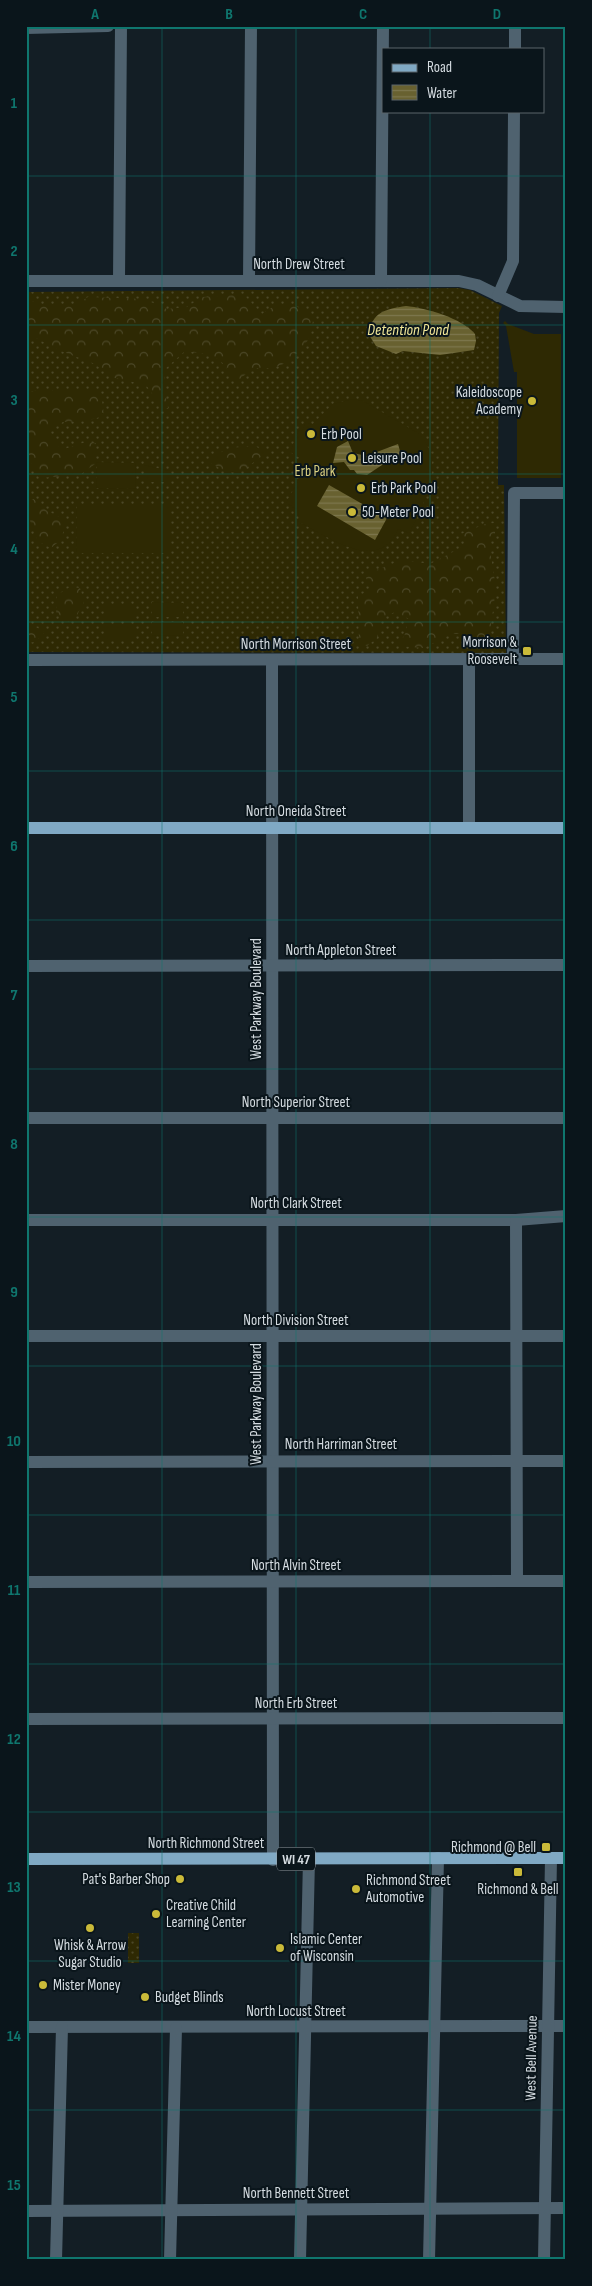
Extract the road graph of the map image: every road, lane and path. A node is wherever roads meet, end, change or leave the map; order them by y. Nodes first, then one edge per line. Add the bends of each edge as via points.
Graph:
1 (108, 26) edge
2 (121, 26) edge
3 (251, 26) edge
4 (383, 26) edge
5 (515, 26) edge
6 (26, 28) edge
7 (383, 48) edge
8 (514, 48) edge
9 (382, 112) edge
10 (514, 112) edge
11 (119, 280) junction
12 (249, 280) junction
13 (381, 281) junction
14 (26, 282) edge
15 (498, 296) junction
16 (566, 308) edge
17 (566, 493) edge
18 (513, 659) junction
19 (566, 659) edge
20 (26, 660) edge
21 (272, 660) junction
22 (469, 660) junction
23 (26, 828) edge
24 (273, 828) junction
25 (469, 828) junction
26 (566, 828) edge
27 (26, 966) edge
28 (273, 966) junction
29 (566, 966) edge
30 (26, 1118) edge
31 (272, 1118) junction
32 (566, 1118) edge
33 (566, 1216) edge
34 (272, 1219) junction
35 (26, 1220) edge
36 (516, 1220) junction
37 (26, 1336) edge
38 (272, 1336) junction
39 (517, 1336) junction
40 (566, 1336) edge
41 (272, 1460) junction
42 (517, 1461) junction
43 (566, 1461) edge
44 (26, 1462) edge
45 (273, 1581) junction
46 (566, 1581) edge
47 (26, 1582) edge
48 (517, 1582) junction
49 (566, 1718) edge
50 (26, 1719) edge
51 (273, 1719) junction
52 (438, 1858) junction
53 (551, 1858) junction
54 (566, 1858) edge
55 (26, 1859) edge
56 (309, 1859) junction
57 (274, 1860) junction
58 (433, 2026) junction
59 (548, 2026) junction
60 (566, 2026) edge
61 (26, 2027) edge
62 (62, 2027) junction
63 (176, 2028) junction
64 (306, 2028) junction
65 (430, 2208) junction
66 (545, 2208) junction
67 (566, 2208) edge
68 (301, 2210) junction
69 (26, 2211) edge
70 (57, 2211) junction
71 (172, 2211) junction
72 (56, 2260) edge
73 (170, 2260) edge
74 (300, 2260) edge
75 (429, 2260) edge
76 (544, 2260) edge

1 - 6 street
2 - 11 street
3 - 12 street
4 - 7 street
5 - 8 street
9 - 13 street
10 - 15 street via 513,261
11 - 12 street, North Drew Street
11 - 14 street, North Drew Street
12 - 13 street, North Drew Street
13 - 15 street, North Drew Street via 459,281 477,285
15 - 16 street, North Drew Street via 520,306
17 - 18 street via 514,493
18 - 19 street, North Morrison Street
18 - 22 street, North Morrison Street
20 - 21 street, North Morrison Street
21 - 22 street, North Morrison Street
21 - 24 street, West Parkway Boulevard
22 - 25 street
23 - 24 main road, North Oneida Street
24 - 25 main road, North Oneida Street
24 - 28 street, West Parkway Boulevard
25 - 26 main road, North Oneida Street
27 - 28 street, North Appleton Street
28 - 29 street, North Appleton Street
28 - 31 street, West Parkway Boulevard
30 - 31 street, North Superior Street
31 - 32 street, North Superior Street
31 - 34 street, West Parkway Boulevard
33 - 36 street, North Clark Street
34 - 35 street, North Clark Street
34 - 36 street, North Clark Street
34 - 38 street, West Parkway Boulevard
36 - 39 street
37 - 38 street, North Division Street
38 - 39 street, North Division Street
38 - 41 street, West Parkway Boulevard
39 - 40 street, North Division Street
39 - 42 street
41 - 42 street, North Harriman Street
41 - 44 street, North Harriman Street
41 - 45 street, West Parkway Boulevard
42 - 43 street, North Harriman Street
42 - 48 street
45 - 47 street, North Alvin Street
45 - 48 street, North Alvin Street
45 - 51 street, West Parkway Boulevard
46 - 48 street, North Alvin Street
49 - 51 street, North Erb Street
50 - 51 street, North Erb Street
51 - 57 street, West Parkway Boulevard
52 - 53 main road, North Richmond Street / WI 47
52 - 56 main road, North Richmond Street / WI 47
52 - 58 street
53 - 54 main road, North Richmond Street / WI 47
53 - 59 street, West Bell Avenue
55 - 57 main road, North Richmond Street / WI 47
56 - 57 main road, North Richmond Street / WI 47
56 - 64 street
58 - 59 street, North Locust Street
58 - 64 street, North Locust Street
58 - 65 street
59 - 60 street, North Locust Street
59 - 66 street, West Bell Avenue
61 - 62 street, North Locust Street
62 - 63 street, North Locust Street
62 - 70 street
63 - 64 street, North Locust Street
63 - 71 street
64 - 68 street
65 - 66 street, North Bennett Street
65 - 68 street, North Bennett Street
65 - 75 street
66 - 67 street, North Bennett Street
66 - 76 street, West Bell Avenue
68 - 71 street, North Bennett Street
68 - 74 street
69 - 70 street, North Bennett Street
70 - 71 street, North Bennett Street
70 - 72 street
71 - 73 street

